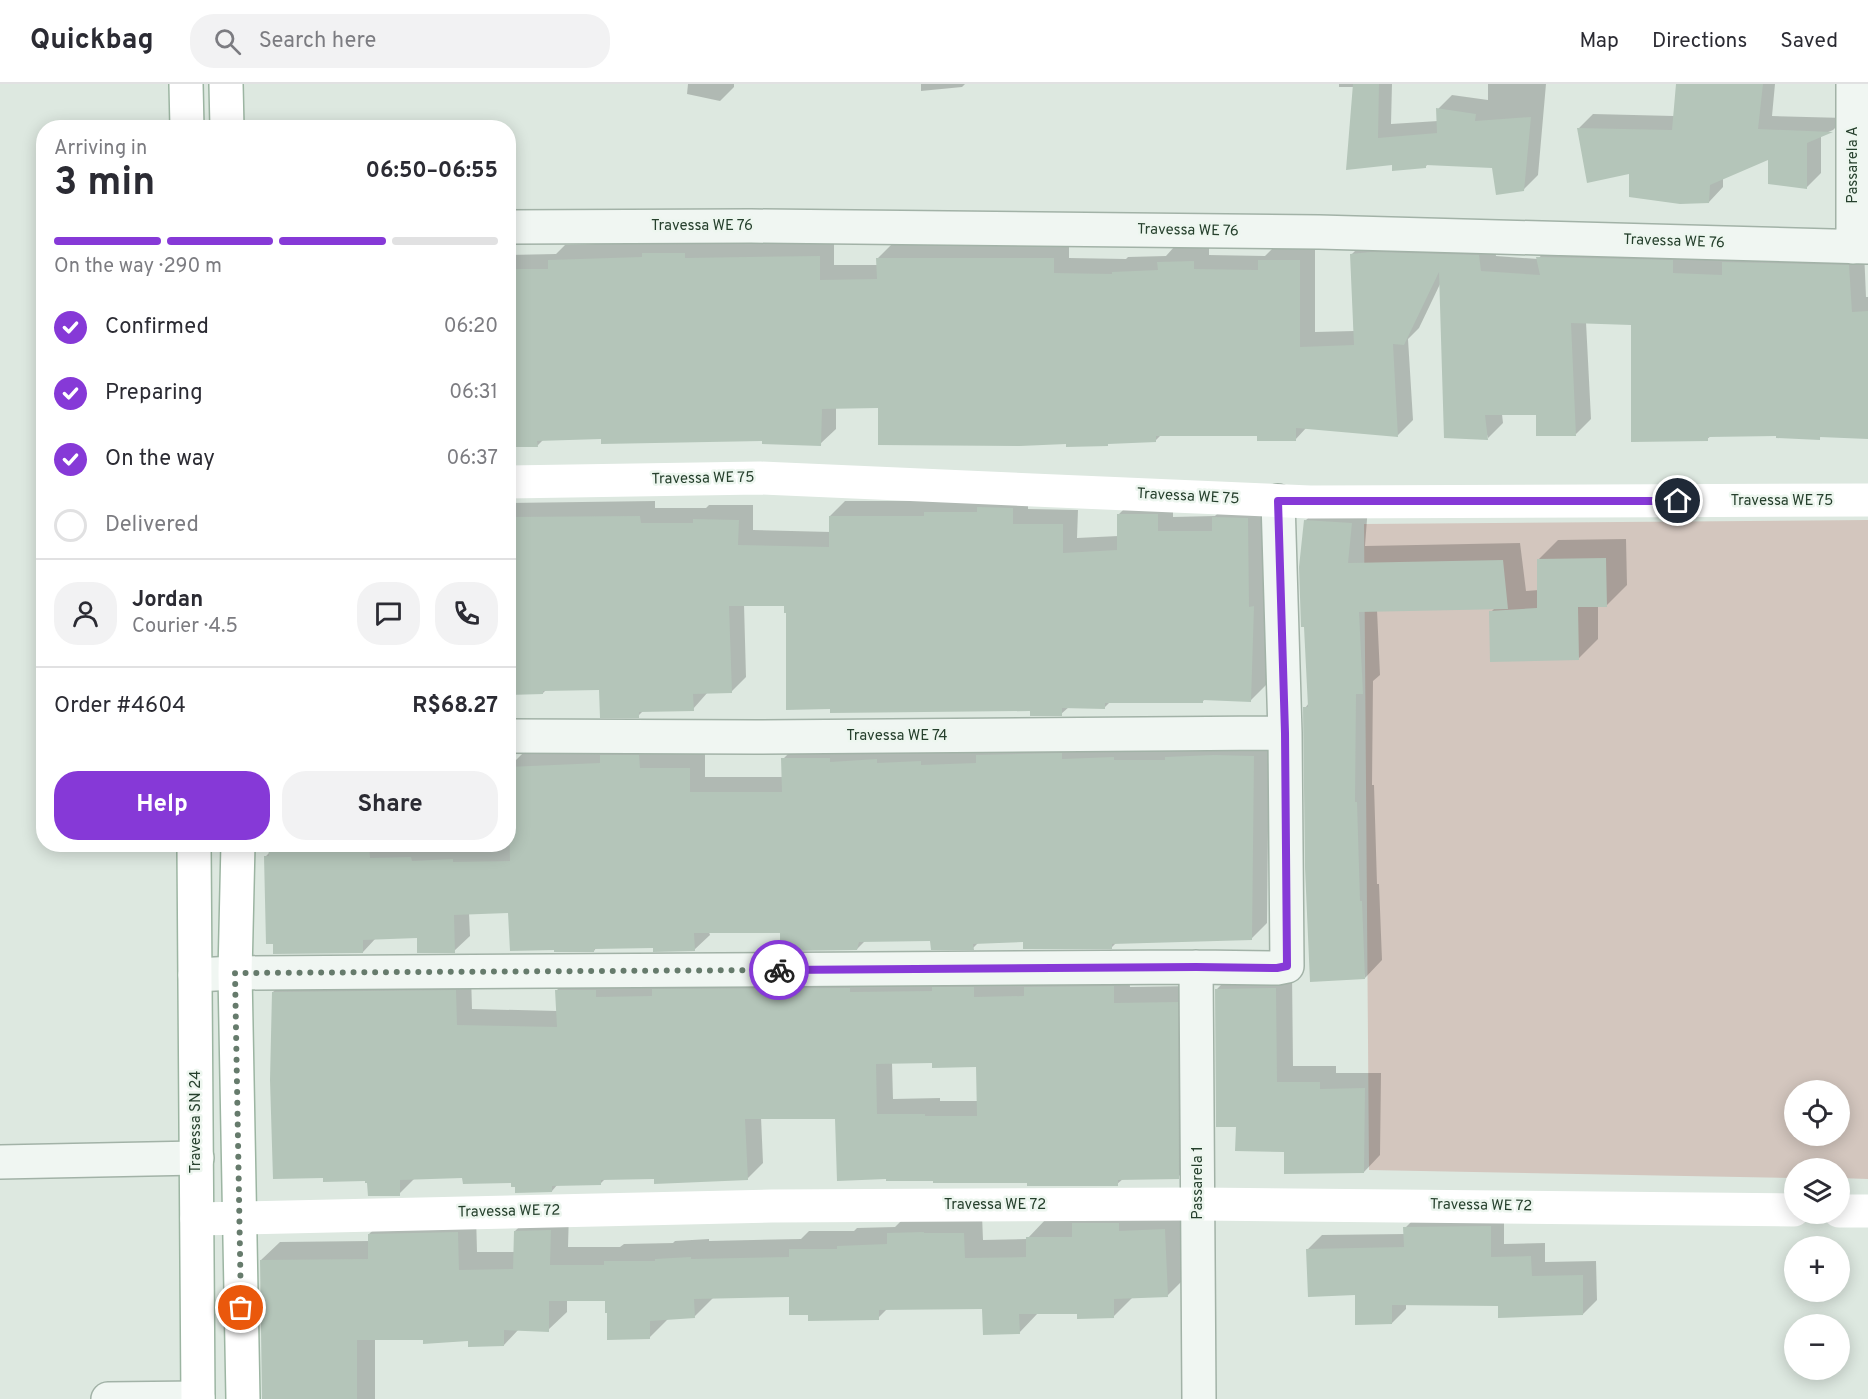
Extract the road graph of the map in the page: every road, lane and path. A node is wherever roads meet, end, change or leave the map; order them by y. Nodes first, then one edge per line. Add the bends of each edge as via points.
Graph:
1 (186, 84) edge
2 (226, 84) edge
3 (1853, 84) edge
4 (187, 120) edge
5 (227, 120) edge
6 (516, 227) edge
7 (1860, 247) edge
8 (516, 482) edge
9 (1868, 500) edge
10 (1278, 501) junction
11 (1285, 733) junction
12 (516, 736) edge
13 (194, 852) edge
14 (238, 852) edge
15 (1196, 967) junction
16 (235, 973) junction
17 (195, 975) junction
18 (197, 1158) junction
19 (0, 1162) edge
20 (1198, 1204) junction
21 (1784, 1210) edge
22 (1850, 1211) edge
23 (1868, 1211) edge
24 (240, 1218) junction
25 (197, 1219) junction
26 (198, 1398) edge
27 (108, 1399) edge
28 (243, 1399) edge
29 (1199, 1399) edge

1 - 4 main road
2 - 5 main road
3 - 7 street, Passarela A
6 - 7 street, Travessa WE 76 via 1319,232
8 - 10 main road, Travessa WE 75 via 760,478
9 - 10 main road, Travessa WE 75
10 - 11 street
11 - 12 street, Travessa WE 74
11 - 15 street via 1287,966
13 - 17 main road, Travessa SN 24
14 - 16 main road
15 - 16 street
15 - 20 street, Passarela 1
16 - 17 street
16 - 24 main road
17 - 18 main road, Travessa SN 24
18 - 19 street
18 - 25 main road, Travessa SN 24
20 - 21 main road, Travessa WE 72
20 - 24 main road, Travessa WE 72 via 771,1206
20 - 29 street, Passarela 1
22 - 23 main road
24 - 25 main road, Travessa WE 72
24 - 28 main road
25 - 26 main road, Travessa SN 24
26 - 27 street

